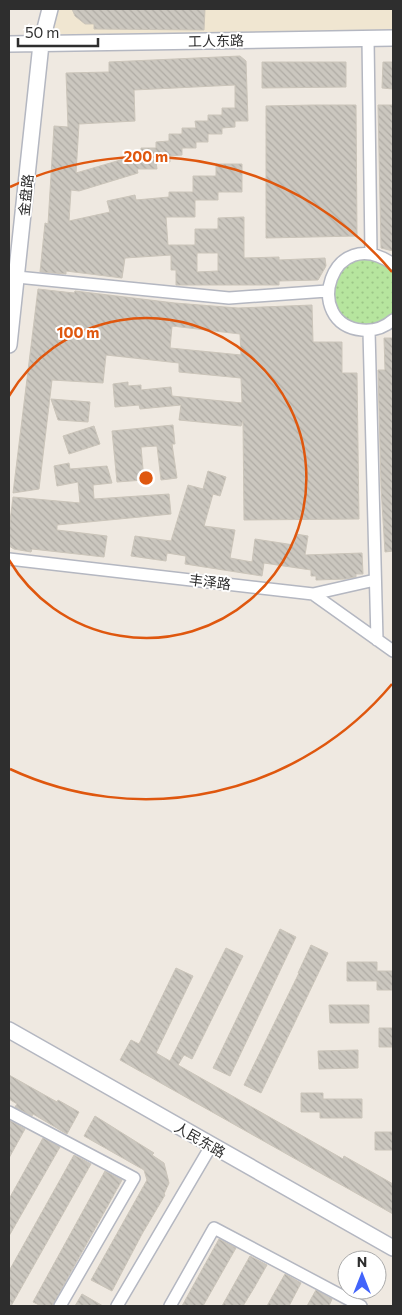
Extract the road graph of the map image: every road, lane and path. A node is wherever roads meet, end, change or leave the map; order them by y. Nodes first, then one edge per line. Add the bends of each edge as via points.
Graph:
1 (50, 9) edge
2 (368, 38) junction
3 (393, 38) edge
4 (9, 44) edge
5 (41, 44) junction
6 (371, 253) junction
7 (393, 264) edge
8 (17, 277) junction
9 (328, 291) junction
10 (393, 320) edge
11 (369, 330) junction
12 (9, 345) edge
13 (9, 559) edge
14 (375, 580) junction
15 (313, 594) junction
16 (377, 640) junction
17 (393, 651) edge
18 (9, 1030) edge
19 (9, 1112) edge
20 (211, 1146) junction
21 (393, 1248) edge
22 (60, 1306) edge
23 (117, 1306) edge
24 (170, 1306) edge
25 (361, 1306) edge

1 - 5 main road, 金盘路
2 - 3 main road, 工人东路
2 - 5 main road, 工人东路
2 - 6 street
4 - 5 main road, 工人东路
5 - 8 main road, 金盘路
6 - 7 street
6 - 9 street via 358,254 336,267
8 - 9 street via 229,298
8 - 12 main road, 金盘路
9 - 11 street via 335,315 344,324
10 - 11 street via 381,328
11 - 14 street
13 - 15 street, 丰泽路
14 - 15 street
14 - 16 street
15 - 16 street, 丰泽路
16 - 17 street, 丰泽路
18 - 20 main road, 人民东路
19 - 22 street via 134,1178
20 - 21 main road, 人民东路
20 - 23 street
24 - 25 street via 214,1228

